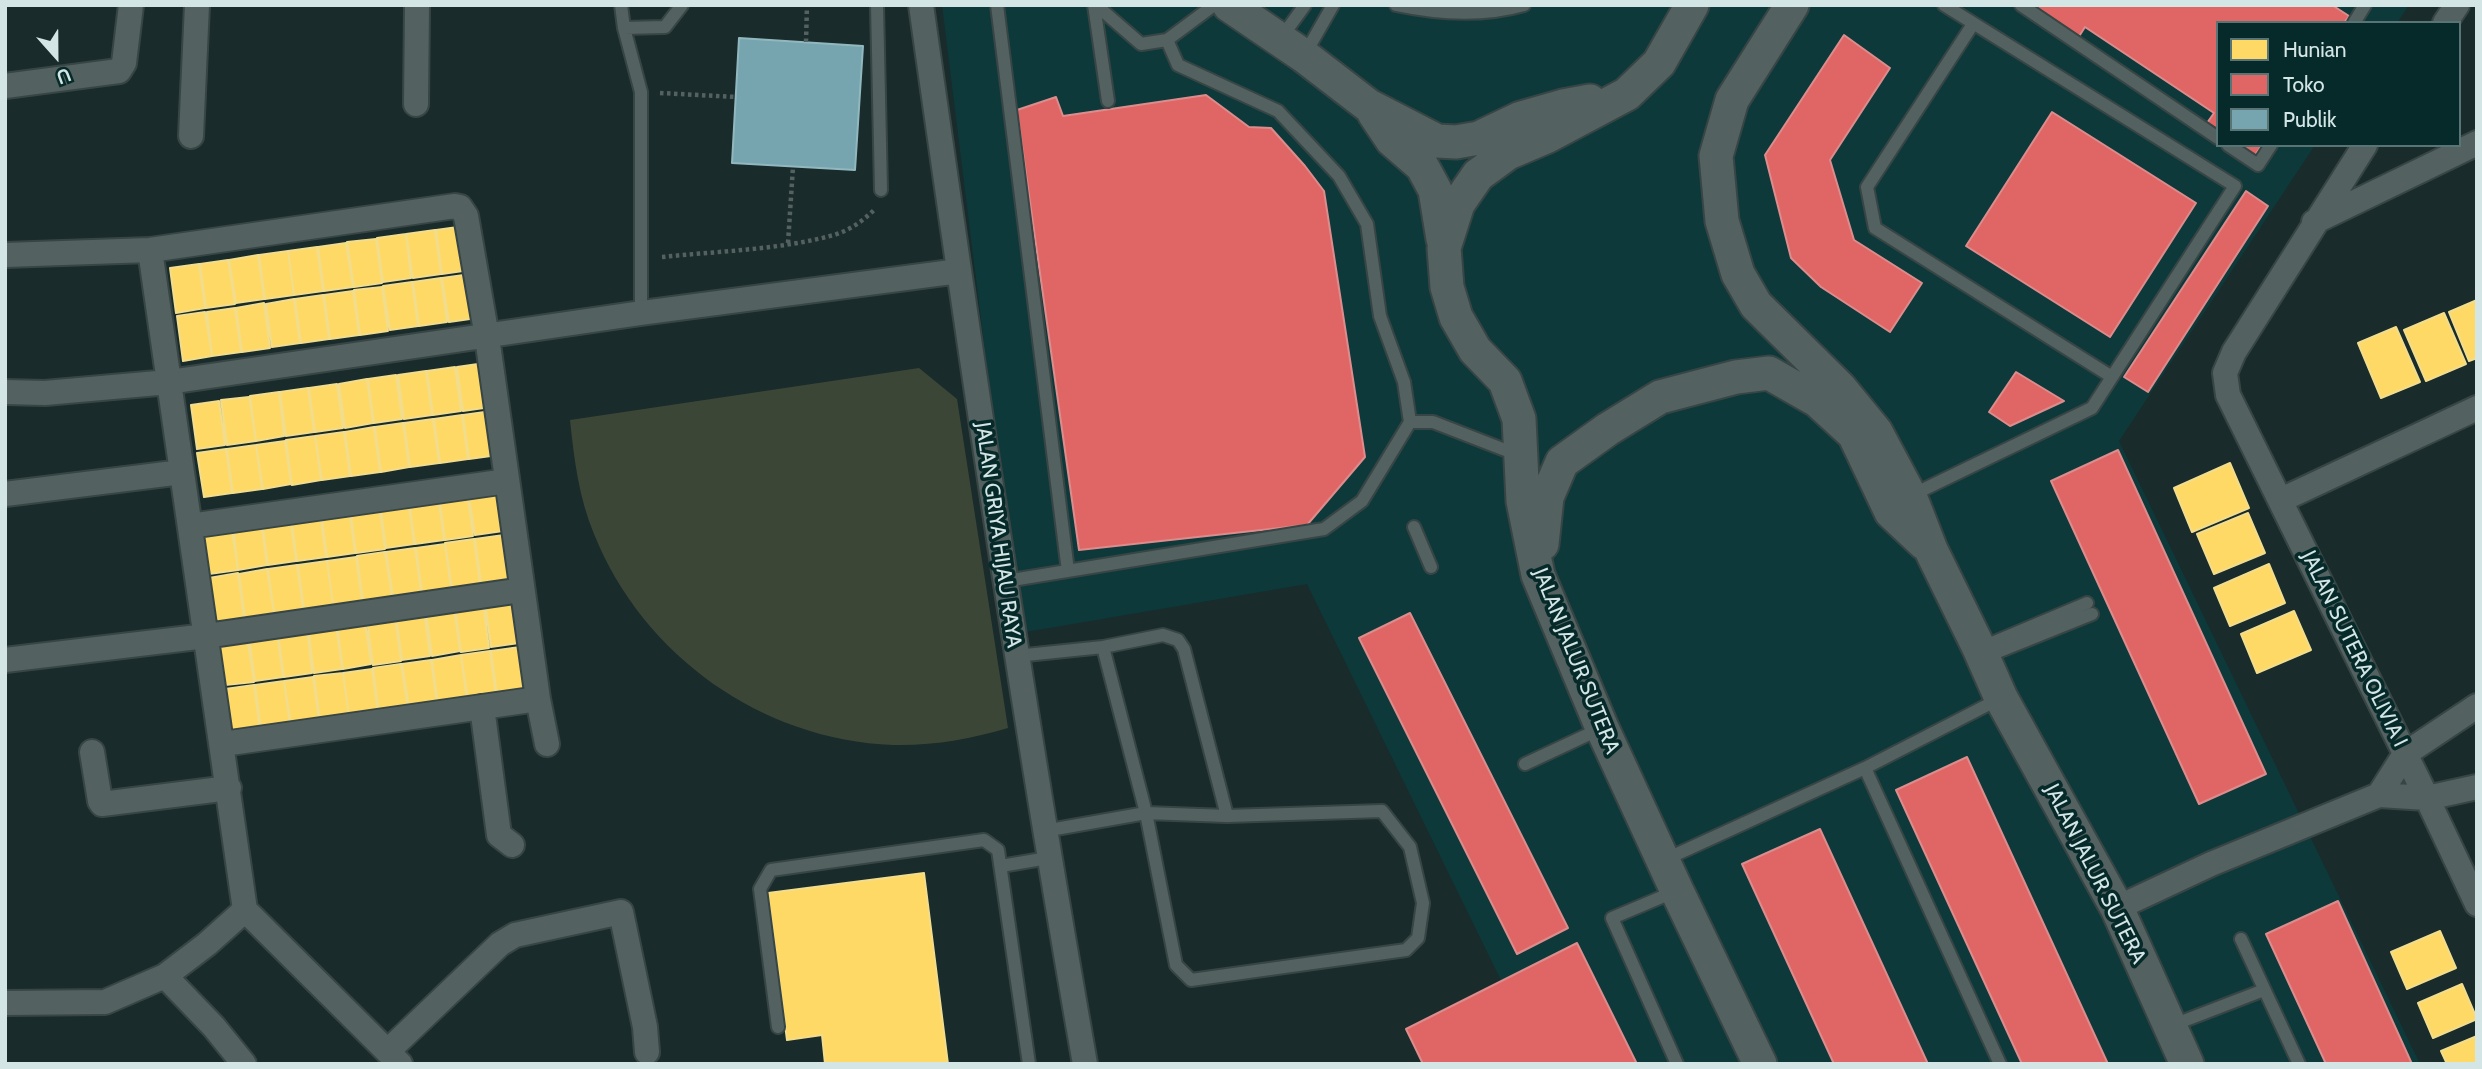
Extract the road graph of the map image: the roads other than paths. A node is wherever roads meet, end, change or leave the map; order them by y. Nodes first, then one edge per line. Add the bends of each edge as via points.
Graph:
1 (131, 5) edge
2 (197, 5) edge
3 (417, 5) edge
4 (621, 5) edge
5 (682, 5) edge
6 (877, 5) edge
7 (921, 5) edge
8 (997, 5) edge
9 (1095, 5) edge
10 (1214, 5) edge
11 (1229, 5) edge
12 (1305, 5) edge
13 (1332, 5) edge
14 (1396, 5) edge
15 (1524, 5) edge
16 (1692, 5) edge
17 (1792, 5) edge
18 (1944, 5) edge
19 (2021, 5) edge
20 (2365, 5) edge
21 (2456, 5) edge
22 (1421, 8) edge
23 (2355, 21) edge
24 (2446, 21) edge
25 (1973, 24) junction
26 (624, 28) junction
27 (1167, 40) junction
28 (1291, 49) junction
29 (5, 86) edge
30 (1627, 94) junction
31 (1108, 101) dead end
32 (416, 104) dead end
33 (1369, 106) junction
34 (191, 136) dead end
35 (2216, 137) edge
36 (2477, 143) edge
37 (2231, 147) edge
38 (2270, 147) edge
39 (2364, 147) edge
40 (881, 190) road end
41 (2314, 222) junction
42 (1444, 248) junction
43 (150, 250) junction
44 (5, 255) edge
45 (959, 271) junction
46 (640, 313) junction
47 (487, 337) junction
48 (2112, 377) junction
49 (169, 382) junction
50 (5, 392) edge
51 (2477, 408) edge
52 (1410, 422) junction
53 (1521, 456) junction
54 (182, 472) junction
55 (507, 481) junction
56 (5, 494) edge
57 (1910, 496) junction
58 (2281, 500) junction
59 (190, 526) junction
60 (1414, 527) dead end
61 (1931, 550) junction
62 (1431, 567) dead end
63 (1068, 570) junction
64 (1538, 575) junction
65 (1006, 581) junction
66 (522, 590) junction
67 (2089, 608) dead end
68 (206, 636) junction
69 (1103, 647) junction
70 (1982, 653) junction
71 (1016, 656) junction
72 (5, 660) edge
73 (2001, 698) junction
74 (538, 699) junction
75 (2477, 706) edge
76 (482, 707) junction
77 (1602, 728) junction
78 (223, 744) junction
79 (547, 744) dead end
80 (92, 752) dead end
81 (2405, 754) junction
82 (1525, 764) dead end
83 (1865, 768) junction
84 (2477, 787) edge
85 (229, 788) junction
86 (2379, 795) junction
87 (2427, 798) junction
88 (1146, 813) junction
89 (1227, 816) junction
90 (1044, 831) junction
91 (512, 845) dead end
92 (1048, 858) junction
93 (1664, 860) junction
94 (1000, 866) junction
95 (1676, 891) junction
96 (2477, 904) edge
97 (2117, 908) junction
98 (245, 911) junction
99 (2241, 939) dead end
100 (164, 976) junction
101 (2264, 990) junction
102 (5, 1003) edge
103 (2170, 1026) junction
104 (778, 1027) dead end
105 (647, 1052) dead end
106 (394, 1057) edge
107 (1754, 1062) edge
108 (244, 1064) edge
109 (1029, 1064) edge
110 (1085, 1064) edge
111 (1676, 1064) edge
112 (2000, 1064) edge
113 (2187, 1064) edge
114 (2299, 1064) edge

1 - 29 street via 124,63 116,73
2 - 34 street
3 - 32 street
4 - 26 lane
5 - 26 lane via 664,27
6 - 40 lane
7 - 45 street, JALAN GRIYA HIJAU RAYA
8 - 63 lane
9 - 27 lane via 1141,44
9 - 31 lane
10 - 27 lane
11 - 28 main road, JALAN JALUR SUTERA
12 - 28 lane
13 - 28 lane
14 - 22 lane
15 - 22 lane via 1476,14
16 - 30 main road via 1659,63
17 - 57 main road, JALAN JALUR SUTERA via 1732,100 1716,156 1721,220 1738,274 1756,305 1840,388 1876,432
18 - 25 lane
19 - 35 lane
20 - 23 lane
21 - 24 street
25 - 48 lane via 1867,187 1875,228
25 - 48 lane via 2235,186
26 - 46 lane via 641,92
27 - 52 lane via 1178,65 1278,111 1339,176 1367,224 1380,316 1404,382
28 - 33 main road, JALAN JALUR SUTERA
30 - 33 main road, JALAN JALUR SUTERA via 1563,106 1521,118 1479,138 1456,142 1437,141
30 - 42 main road, JALAN JALUR SUTERA via 1508,153 1478,175 1458,204
33 - 42 main road, JALAN JALUR SUTERA via 1392,140 1422,166 1435,190
36 - 41 street
37 - 38 lane via 2258,165
39 - 41 street
41 - 58 street, JALAN SUTERA OLIVIA I via 2225,373 2228,395
42 - 53 main road, JALAN JALUR SUTERA via 1447,287 1456,317 1475,350 1505,381 1519,419
43 - 44 street
43 - 47 street via 460,207 466,216
43 - 49 street
45 - 46 street
45 - 65 street, JALAN GRIYA HIJAU RAYA
46 - 47 street
47 - 49 street
47 - 55 street
48 - 57 lane via 2092,408
49 - 50 street
49 - 54 street
51 - 58 street
52 - 53 lane via 1433,422
52 - 63 lane via 1362,501 1324,529
53 - 64 main road, JALAN JALUR SUTERA via 1523,501
54 - 56 street
54 - 59 street
55 - 59 street
55 - 66 street
57 - 61 main road, JALAN JALUR SUTERA
58 - 81 street, JALAN SUTERA OLIVIA I
59 - 68 street
60 - 62 lane
61 - 64 main road via 1891,512 1854,434 1818,401 1769,373 1660,397 1562,463 1547,497
61 - 70 main road, JALAN JALUR SUTERA
63 - 65 lane
64 - 77 main road, JALAN JALUR SUTERA
65 - 71 street, JALAN GRIYA HIJAU RAYA
66 - 68 street
66 - 74 street
67 - 70 lane
68 - 72 street
68 - 78 street
69 - 71 lane
69 - 88 lane
69 - 89 lane via 1163,635 1178,640
70 - 73 main road, JALAN JALUR SUTERA
71 - 90 street, JALAN GRIYA HIJAU RAYA
73 - 83 lane
73 - 97 main road, JALAN JALUR SUTERA
74 - 76 street
74 - 79 street
75 - 81 street
76 - 78 street
76 - 91 street via 499,835
77 - 82 lane
77 - 93 main road, JALAN JALUR SUTERA
78 - 85 street
80 - 85 street via 102,804
81 - 86 street
81 - 87 street, JALAN SUTERA OLIVIA I
83 - 93 lane
83 - 112 lane
84 - 87 street
85 - 98 street
86 - 87 street
86 - 97 street
87 - 96 street, JALAN SUTERA OLIVIA I
88 - 89 lane
88 - 89 lane via 1176,965 1191,980 1406,950 1418,938 1423,903 1410,847 1382,811
88 - 90 lane
90 - 92 street, JALAN GRIYA HIJAU RAYA
92 - 94 lane
92 - 110 street, JALAN GRIYA HIJAU RAYA
93 - 95 main road, JALAN JALUR SUTERA
94 - 104 lane via 998,850 984,841 771,870 760,889
94 - 109 lane
95 - 107 main road, JALAN JALUR SUTERA
95 - 111 lane via 1612,918
97 - 103 main road, JALAN JALUR SUTERA
98 - 100 street
98 - 106 street
99 - 101 lane
100 - 102 street via 105,1003
100 - 108 street
101 - 103 lane
101 - 114 lane
103 - 113 main road, JALAN JALUR SUTERA
105 - 106 street via 621,912 515,935 500,944

